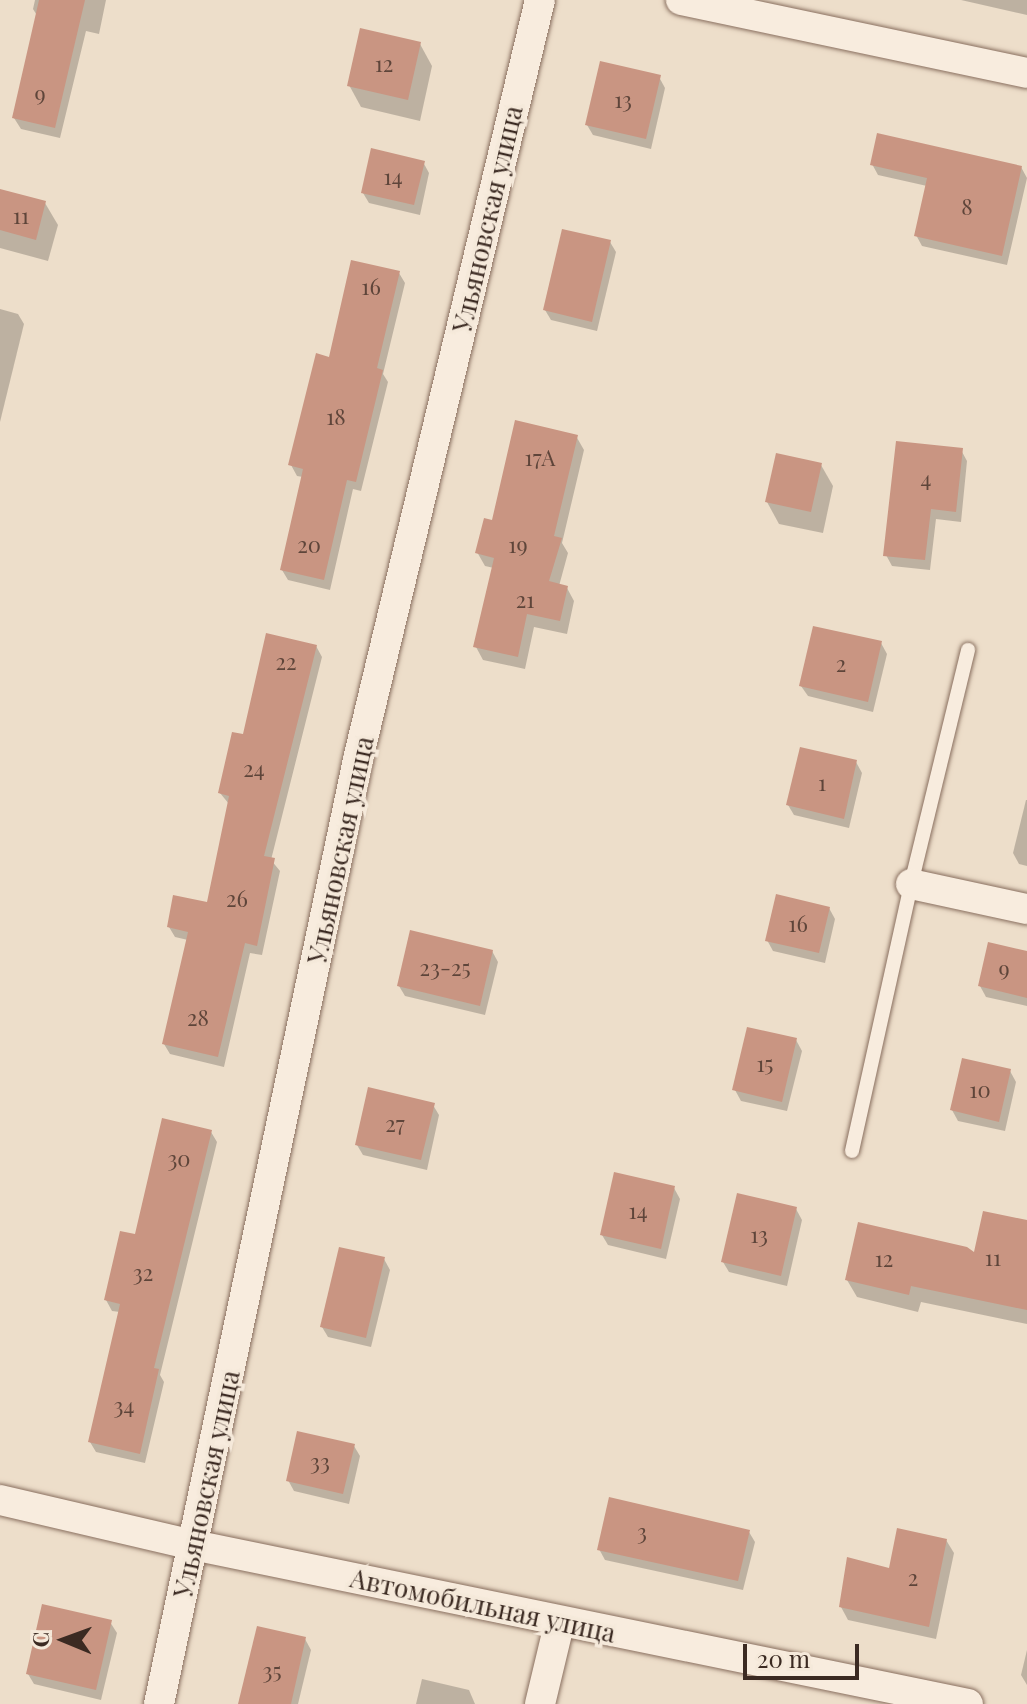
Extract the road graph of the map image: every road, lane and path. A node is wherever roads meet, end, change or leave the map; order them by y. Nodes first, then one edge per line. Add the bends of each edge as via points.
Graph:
1 (540, 0) edge
2 (681, 0) edge
3 (1027, 73) edge
4 (968, 650) dead end
5 (911, 884) junction
6 (1027, 909) edge
7 (852, 1151) dead end
8 (0, 1500) edge
9 (193, 1545) junction
10 (560, 1621) junction
11 (927, 1700) edge
12 (159, 1704) edge
13 (540, 1704) edge
14 (968, 1704) edge

1 - 9 street, Ульяновская улица via 359,755
2 - 3 street
4 - 5 lane
5 - 6 street
5 - 7 lane
8 - 9 street, Автомобильная улица
9 - 10 street, Автомобильная улица
9 - 12 street, Ульяновская улица
10 - 11 street, Автомобильная улица
10 - 13 street
11 - 14 street, Автомобильная улица

